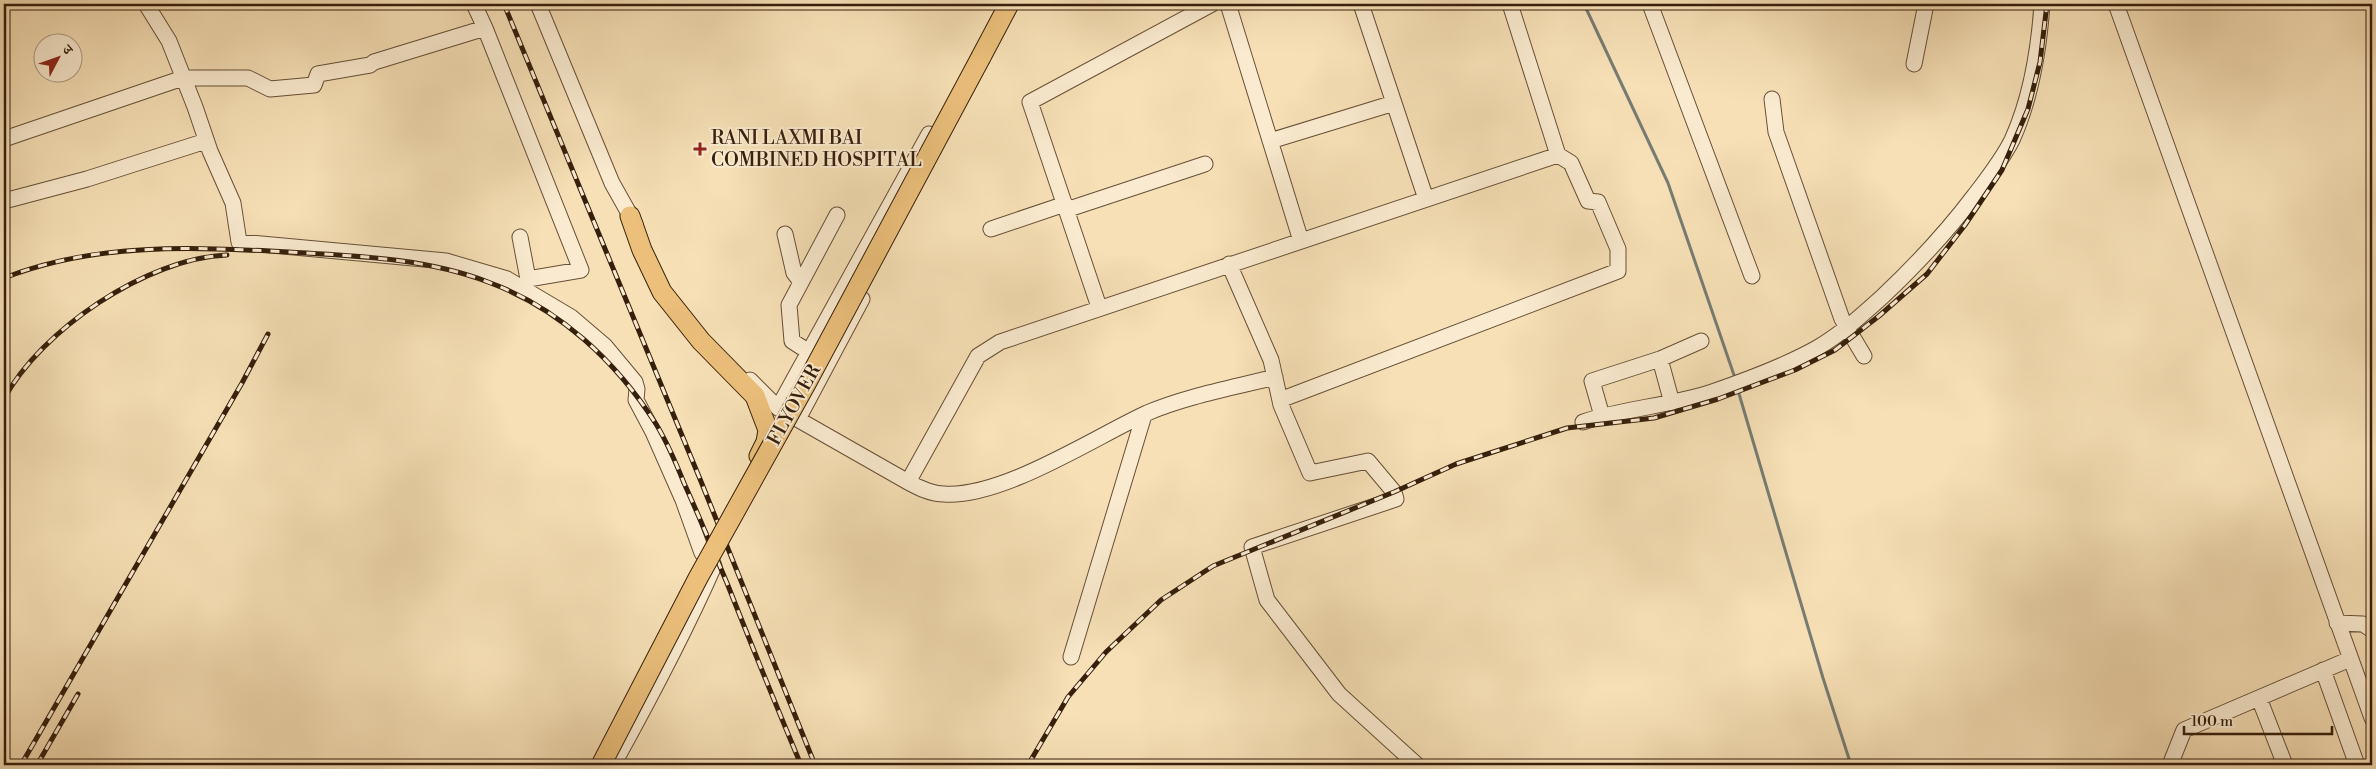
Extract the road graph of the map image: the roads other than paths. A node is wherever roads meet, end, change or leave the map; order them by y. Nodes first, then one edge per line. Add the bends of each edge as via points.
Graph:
1 (474, 4) edge
2 (538, 4) edge
3 (1010, 4) edge
4 (1212, 4) edge
5 (1228, 4) edge
6 (1360, 4) edge
7 (1510, 4) edge
8 (1650, 4) edge
9 (1926, 4) edge
10 (2042, 4) edge
11 (2116, 4) edge
12 (151, 6) edge
13 (485, 28) junction
14 (985, 50) junction
15 (1914, 64) dead end
16 (184, 78) junction
17 (1772, 100) dead end
18 (1394, 103) junction
19 (4, 139) edge
20 (206, 141) junction
21 (1270, 141) junction
22 (1558, 155) junction
23 (1204, 164) dead end
24 (1426, 199) junction
25 (4, 201) edge
26 (1066, 207) junction
27 (837, 215) dead end
28 (633, 224) junction
29 (991, 229) dead end
30 (785, 234) dead end
31 (520, 237) dead end
32 (1301, 241) junction
33 (1229, 264) junction
34 (1752, 276) dead end
35 (801, 282) junction
36 (1099, 307) junction
37 (1848, 328) junction
38 (1701, 341) dead end
39 (809, 352) junction
40 (1864, 356) dead end
41 (1660, 359) junction
42 (1275, 377) junction
43 (1280, 400) junction
44 (1672, 403) junction
45 (778, 408) junction
46 (1144, 415) junction
47 (1602, 416) junction
48 (798, 419) junction
49 (1583, 422) dead end
50 (908, 482) junction
51 (741, 500) junction
52 (702, 553) junction
53 (2337, 623) junction
54 (2372, 630) edge
55 (1071, 657) dead end
56 (2350, 659) junction
57 (2323, 670) junction
58 (2259, 698) junction
59 (2372, 718) edge
60 (592, 765) edge
61 (601, 765) edge
62 (613, 765) edge
63 (1417, 765) edge
64 (2170, 765) edge
65 (2285, 765) edge
66 (2357, 765) edge

1 - 13 street
2 - 28 street via 612,183
3 - 14 main road, FLYOVER
4 - 26 street via 1030,102
5 - 21 street
6 - 18 street
7 - 22 street
8 - 34 street
9 - 15 street
10 - 37 street via 2034,67 2023,112 2011,142 1944,235 1922,260
11 - 53 street
12 - 16 street
13 - 16 street via 370,65 318,74 314,86 270,89 248,78
13 - 31 street via 581,270 528,279
14 - 39 street via 972,55
14 - 48 street via 987,63
14 - 51 main road, FLYOVER, bridge
16 - 19 street
16 - 20 street
17 - 37 street via 1776,132 1842,319
18 - 21 street
18 - 24 street
20 - 25 street via 87,179
20 - 52 street via 233,203 239,242 446,261 507,279 571,317 605,346 635,382 636,400 683,500
21 - 32 street
22 - 24 street
22 - 43 street via 1571,163 1588,201 1598,202 1618,249 1618,271
23 - 26 street
24 - 32 street
26 - 29 street
26 - 36 street
27 - 35 street
28 - 45 street via 660,273 700,330
28 - 51 main road via 662,292 701,341 755,396 763,412 768,430 766,442 742,490
30 - 35 street via 794,273
32 - 33 street
33 - 36 street
33 - 42 street via 1271,360
35 - 39 street via 789,304 792,341
36 - 50 street via 1000,342 978,356
37 - 40 street
37 - 44 street via 1786,362 1710,392
38 - 41 street
39 - 45 street
41 - 44 street
41 - 47 street via 1592,381
42 - 43 street
42 - 46 street via 1188,399
43 - 63 street via 1310,473 1368,461 1394,492 1396,499 1252,547 1267,600 1339,694
44 - 47 street
45 - 48 street
46 - 50 street via 1015,478 977,490 944,494 926,491
46 - 55 street
47 - 49 street
48 - 50 street
51 - 61 main road, FLYOVER, bridge
52 - 60 street
52 - 62 street via 707,553 714,566 666,669
53 - 54 street via 2363,624
53 - 56 street
56 - 57 street
56 - 59 street
57 - 58 street
57 - 66 street
58 - 64 street via 2184,730
58 - 65 street

